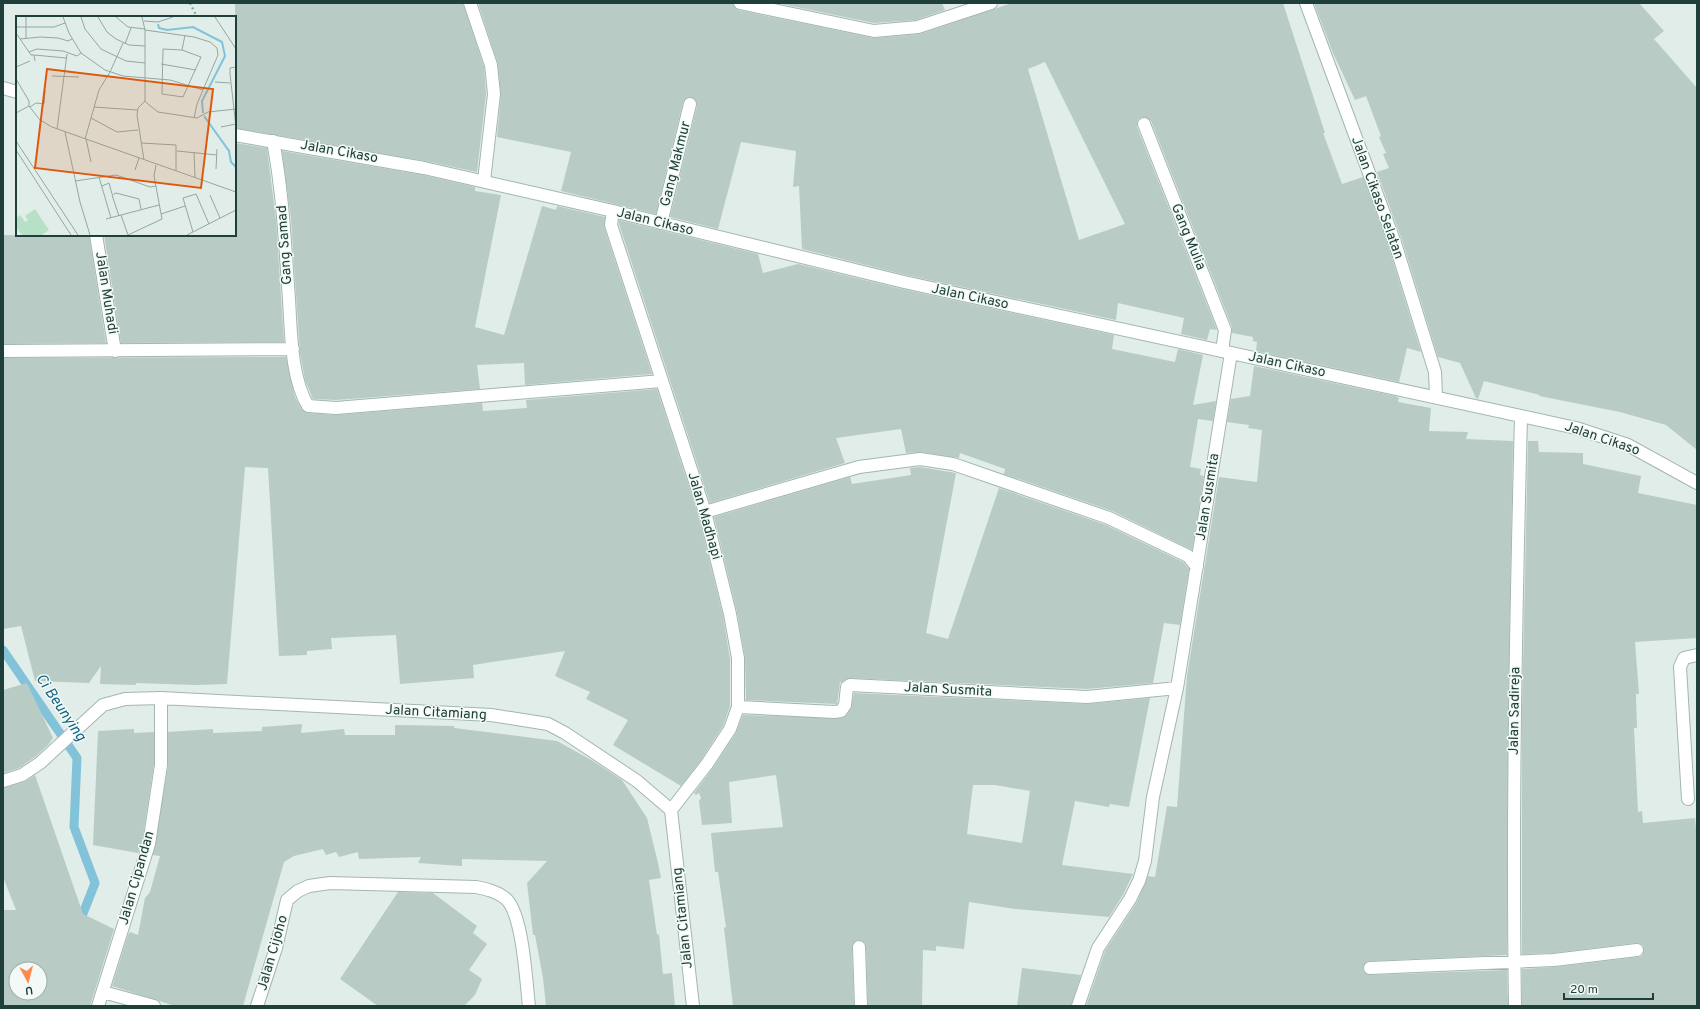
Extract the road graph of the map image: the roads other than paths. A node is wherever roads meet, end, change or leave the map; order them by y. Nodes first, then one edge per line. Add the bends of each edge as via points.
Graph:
1 (470, 3) edge
2 (740, 3) edge
3 (991, 3) edge
4 (1306, 3) edge
5 (3, 88) edge
6 (16, 92) edge
7 (690, 104) dead end
8 (1144, 124) dead end
9 (236, 135) edge
10 (273, 141) junction
11 (484, 181) junction
12 (612, 211) junction
13 (661, 223) junction
14 (96, 236) edge
15 (293, 349) junction
16 (3, 351) edge
17 (114, 352) junction
18 (1226, 352) junction
19 (662, 381) junction
20 (1436, 396) junction
21 (1521, 417) junction
22 (1697, 483) edge
23 (705, 512) junction
24 (1197, 567) junction
25 (1697, 655) edge
26 (1177, 688) junction
27 (161, 698) junction
28 (738, 708) junction
29 (3, 781) edge
30 (1688, 799) dead end
31 (671, 810) junction
32 (859, 947) dead end
33 (1637, 950) dead end
34 (1514, 961) junction
35 (1370, 968) dead end
36 (103, 992) junction
37 (98, 1006) edge
38 (154, 1006) edge
39 (257, 1006) edge
40 (529, 1006) edge
41 (693, 1006) edge
42 (861, 1006) edge
43 (1078, 1006) edge
44 (1514, 1006) edge

1 - 11 street via 491,65 494,94
2 - 3 street via 874,31 918,27
4 - 20 street, Jalan Cikaso Selatan via 1395,244 1435,372
5 - 6 street
7 - 13 street, Gang Makmur
8 - 18 street, Gang Mulia via 1225,330
9 - 10 street, Jalan Cikaso
10 - 11 street, Jalan Cikaso
10 - 15 street, Gang Samad via 280,176
11 - 12 street, Jalan Cikaso
12 - 13 street, Jalan Cikaso
12 - 19 street, Jalan Madhapi via 611,225
13 - 18 street, Jalan Cikaso via 904,282
14 - 17 street, Jalan Muhadi
15 - 17 street
15 - 19 street, Gang Samad via 301,395 308,406 336,408
16 - 17 street
18 - 20 street, Jalan Cikaso
18 - 24 street, Jalan Susmita
19 - 23 street, Jalan Madhapi
20 - 21 street, Jalan Cikaso
21 - 22 street, Jalan Cikaso via 1576,428 1628,445
21 - 34 street, Jalan Sadireja
23 - 24 street via 859,467 920,459 953,464 1109,518 1188,556
23 - 28 street, Jalan Madhapi via 738,658
24 - 26 street, Jalan Susmita
25 - 30 street via 1684,658 1680,667
26 - 28 street, Jalan Susmita via 1087,698 850,685 846,690 845,705 841,711
26 - 43 street, Jalan Susmita via 1154,797 1140,881 1098,948
27 - 29 street, Jalan Citamiang via 114,701 103,705 40,763 22,775
27 - 31 street, Jalan Citamiang via 491,715 542,723 565,733 637,782
27 - 36 street, Jalan Cipandan via 161,765 149,844
28 - 31 street, Jalan Madhapi via 730,729 707,764
31 - 41 street, Jalan Citamiang
32 - 42 street
33 - 34 street via 1580,958
34 - 35 street
34 - 44 street, Jalan Sadireja
36 - 37 street, Jalan Cipandan
36 - 38 street
39 - 40 street, Jalan Cijoho via 276,948 287,900 309,886 330,883 476,887 492,890 506,898 518,922

